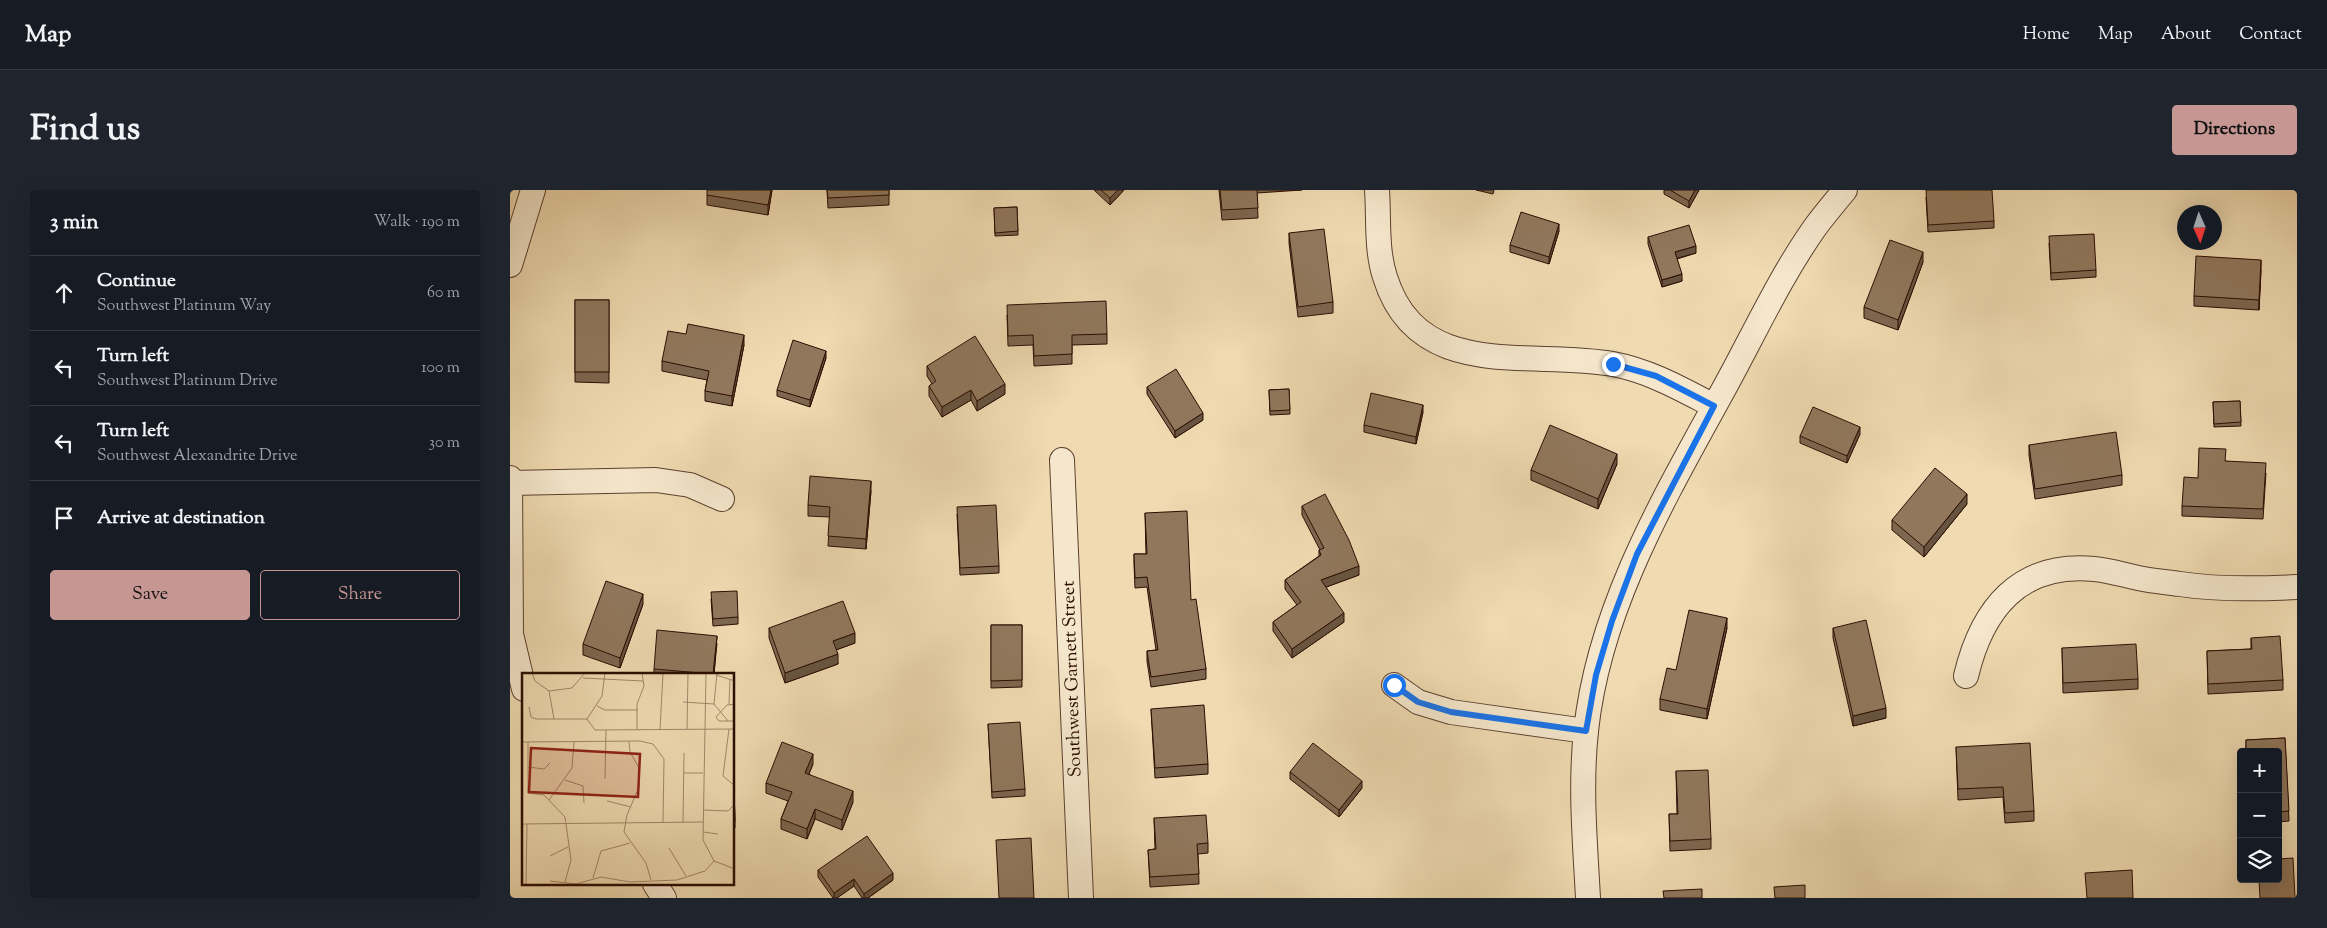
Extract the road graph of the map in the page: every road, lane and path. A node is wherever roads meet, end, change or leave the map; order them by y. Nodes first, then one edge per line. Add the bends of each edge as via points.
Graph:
1 (1377, 190) edge
2 (1845, 190) edge
3 (528, 191) edge
4 (510, 265) edge
5 (1714, 406) junction
6 (1062, 460) dead end
7 (510, 478) edge
8 (510, 483) edge
9 (722, 499) dead end
10 (2297, 587) edge
11 (1966, 676) dead end
12 (522, 681) edge
13 (1394, 685) dead end
14 (1586, 731) junction
15 (656, 886) edge
16 (664, 898) edge
17 (1081, 898) edge
18 (1588, 898) edge

1 - 5 street via 1384,275 1394,302 1415,328 1441,346 1474,356 1613,364 1656,376
2 - 5 street via 1816,226 1790,267
3 - 4 street
5 - 14 street via 1637,554 1596,675
6 - 17 street, Southwest Garnett Street
7 - 8 street
8 - 9 street via 656,480 690,485
8 - 12 street via 511,634
10 - 11 street via 2196,586 2094,569 2061,569 2030,578 2004,596 1981,630
13 - 14 street via 1418,702 1451,712
14 - 18 street via 1582,799
15 - 16 street

